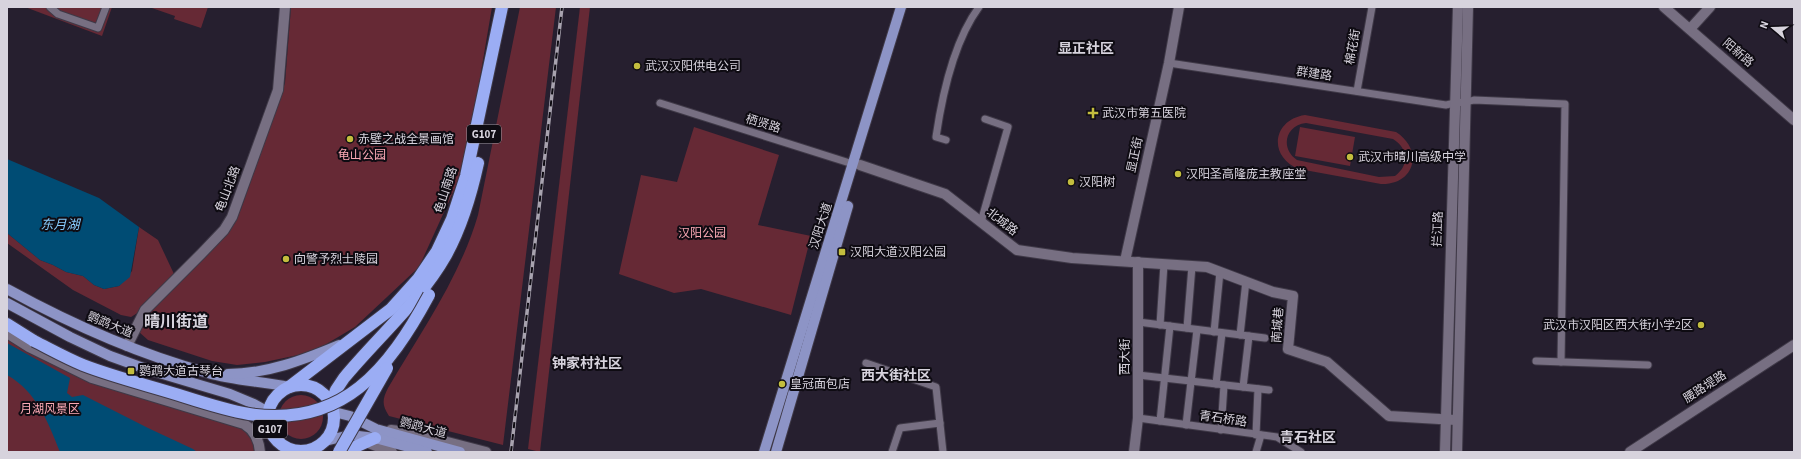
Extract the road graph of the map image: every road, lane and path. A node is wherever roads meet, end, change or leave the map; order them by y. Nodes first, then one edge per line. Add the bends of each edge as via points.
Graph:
1 (50, 7) edge
2 (106, 7) edge
3 (285, 7) edge
4 (502, 7) edge
5 (510, 7) edge
6 (902, 7) edge
7 (908, 7) edge
8 (979, 7) edge
9 (1179, 7) edge
10 (1372, 7) edge
11 (1458, 7) edge
12 (1468, 7) edge
13 (1664, 7) edge
14 (1710, 7) edge
15 (1690, 29) junction
16 (1169, 63) junction
17 (1357, 91) junction
18 (1454, 102) junction
19 (1466, 102) junction
20 (660, 103) dead end
21 (985, 119) dead end
22 (1794, 120) edge
23 (946, 140) dead end
24 (857, 165) junction
25 (981, 222) junction
26 (445, 257) junction
27 (1126, 261) junction
28 (1138, 262) junction
29 (1164, 264) junction
30 (1192, 266) junction
31 (1220, 272) junction
32 (1246, 281) junction
33 (7, 289) edge
34 (7, 303) edge
35 (415, 322) junction
36 (1138, 322) junction
37 (7, 324) edge
38 (1160, 325) junction
39 (1170, 326) junction
40 (1186, 328) junction
41 (1197, 330) junction
42 (1218, 332) junction
43 (7, 333) edge
44 (1240, 335) junction
45 (1249, 336) junction
46 (1265, 338) dead end
47 (345, 343) junction
48 (1794, 344) edge
49 (126, 346) junction
50 (1536, 361) dead end
51 (1561, 362) junction
52 (866, 363) dead end
53 (1648, 365) dead end
54 (208, 373) junction
55 (1138, 375) junction
56 (1164, 378) junction
57 (1191, 381) junction
58 (1216, 384) junction
59 (1224, 385) junction
60 (289, 387) junction
61 (1243, 387) junction
62 (1258, 389) junction
63 (1269, 390) dead end
64 (333, 408) junction
65 (268, 418) junction
66 (1138, 418) junction
67 (1445, 420) junction
68 (1456, 420) junction
69 (1160, 421) junction
70 (940, 423) junction
71 (1186, 425) junction
72 (1222, 430) junction
73 (272, 434) junction
74 (1258, 435) junction
75 (372, 436) junction
76 (325, 441) junction
77 (260, 452) edge
78 (275, 452) edge
79 (297, 452) edge
80 (339, 452) edge
81 (350, 452) edge
82 (392, 452) edge
83 (427, 452) edge
84 (460, 452) edge
85 (486, 452) edge
86 (764, 452) edge
87 (776, 452) edge
88 (892, 452) edge
89 (943, 452) edge
90 (1134, 452) edge
91 (1256, 452) edge
92 (1301, 452) edge
93 (1445, 452) edge
94 (1456, 452) edge
95 (1631, 452) edge

1 - 2 street via 58,14 98,28
3 - 49 street, 龟山北路 via 278,90 232,217 224,230 145,310
4 - 47 highway, 龟山南路 / G107 via 468,170 443,240 425,270 405,294 370,326
5 - 26 highway, 龟山南路 / G107 via 468,203
6 - 24 main road, 汉阳大道
7 - 24 main road, 汉阳大道
8 - 23 street via 961,41 944,89 936,137
9 - 16 street, 显正街
10 - 17 street, 棉花街
11 - 18 street, 拦江路
12 - 19 street, 拦江路
13 - 15 street, 阳新路
14 - 15 street
15 - 22 street, 阳新路
16 - 17 street, 群建路
16 - 27 street, 显正街 via 1149,172
17 - 18 street, 群建路 via 1446,105
18 - 19 street, 群建路
18 - 67 street, 拦江路
19 - 51 street, 群建路 via 1474,100 1565,104
19 - 68 street, 拦江路
20 - 24 street, 栖贤路
21 - 25 street via 1008,127
24 - 25 street, 北城路 via 945,194
24 - 86 main road, 汉阳大道
24 - 87 main road, 汉阳大道
25 - 27 street, 北城路 via 1017,250 1072,258
26 - 35 highway, bridge
26 - 64 highway, G107 via 410,304 340,383
27 - 28 street, 北城路
28 - 29 street, 南城巷
28 - 36 street, 西大街
29 - 30 street, 南城巷
29 - 38 street
30 - 31 street, 南城巷 via 1207,267
30 - 40 street
31 - 32 street, 南城巷
31 - 42 street
32 - 44 street
32 - 67 street, 南城巷 via 1273,292 1293,296 1288,349 1327,362 1389,416
33 - 49 main road, 鹦鹉大道 via 73,324
34 - 65 main road via 88,346 146,369 230,394 254,404 263,408
35 - 37 highway, bridge via 377,373 346,398 313,411 276,416 227,409 98,370 34,341
35 - 80 highway, bridge
36 - 38 street
36 - 55 street, 西大街
38 - 39 street
39 - 40 street
39 - 56 street
40 - 41 street
41 - 42 street
41 - 57 street
42 - 44 street
42 - 58 street
43 - 77 street via 29,347 92,378 244,424 256,436
44 - 45 street
45 - 46 street
45 - 61 street
47 - 54 main road via 314,356 260,372
47 - 60 highway, G107
48 - 95 street, 腰路堤路
49 - 54 main road, 鹦鹉大道
50 - 51 street
51 - 53 street
52 - 70 street via 936,387
54 - 60 main road
55 - 56 street
55 - 66 street, 西大街
56 - 57 street
56 - 69 street
57 - 58 street
57 - 71 street
58 - 59 street
59 - 61 street
59 - 72 street
60 - 64 highway via 298,385 318,389
60 - 65 highway, G107 via 280,392 274,400
61 - 62 street
62 - 63 street
62 - 74 street
64 - 75 main road, 鹦鹉大道 via 350,416
64 - 76 highway, G107 via 333,427
65 - 73 highway, G107
66 - 69 street, 青石桥路
66 - 90 street, 西大街
67 - 68 street, 南城巷
67 - 93 street, 拦江路
68 - 94 street, 拦江路
69 - 71 street, 青石桥路
70 - 88 street via 900,428
70 - 89 street
71 - 72 street, 青石桥路
72 - 74 street, 青石桥路
73 - 78 highway, G107
73 - 79 highway, G107 via 279,443
74 - 91 street
74 - 92 street, 青石桥路 via 1277,437
75 - 76 main road, 鹦鹉大道 via 350,435
75 - 81 highway
75 - 82 street
75 - 83 main road, 鹦鹉大道
75 - 84 main road, 鹦鹉大道
75 - 85 street via 409,432
76 - 79 highway, G107 via 313,449

